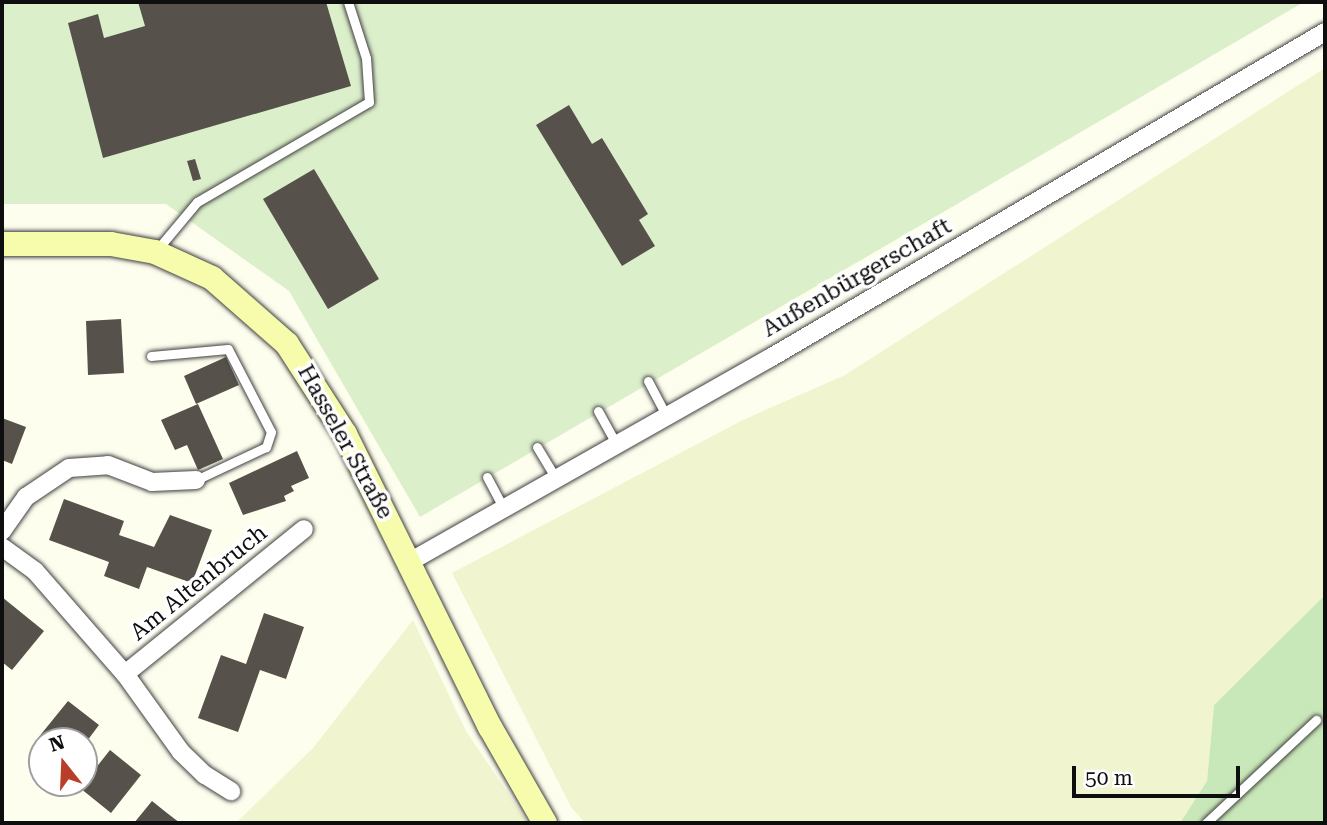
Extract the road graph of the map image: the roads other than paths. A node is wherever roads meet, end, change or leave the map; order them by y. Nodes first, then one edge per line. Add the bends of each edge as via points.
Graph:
1 (348, 2) edge
2 (1325, 32) edge
3 (2, 244) edge
4 (155, 252) junction
5 (151, 356) dead end
6 (648, 381) dead end
7 (598, 411) dead end
8 (667, 417) junction
9 (617, 445) junction
10 (537, 447) dead end
11 (487, 477) dead end
12 (196, 480) joint
13 (557, 480) junction
14 (505, 511) junction
15 (303, 529) dead end
16 (2, 531) edge
17 (2, 547) edge
18 (411, 561) junction
19 (125, 674) junction
20 (1316, 720) dead end
21 (231, 791) dead end
22 (545, 823) edge
23 (1206, 823) edge

1 - 4 lane via 366,58 369,103 197,202
2 - 8 street, Außenbürgerschaft
3 - 4 main road, Hasseler Straße via 111,244
4 - 18 main road, Hasseler Straße via 212,278 287,344 319,387
5 - 12 lane via 228,349 271,432 266,447
6 - 8 lane
7 - 9 lane
8 - 9 street, Außenbürgerschaft
9 - 13 street, Außenbürgerschaft
10 - 13 lane
11 - 14 lane
12 - 16 street via 152,482 108,465 68,468 26,497
13 - 14 street, Außenbürgerschaft
14 - 18 street, Außenbürgerschaft
15 - 19 street, Am Altenbruch
17 - 19 street, Am Altenbruch via 35,571
18 - 22 main road, Hasseler Straße via 490,727
19 - 21 street, Am Altenbruch via 180,752
20 - 23 lane

